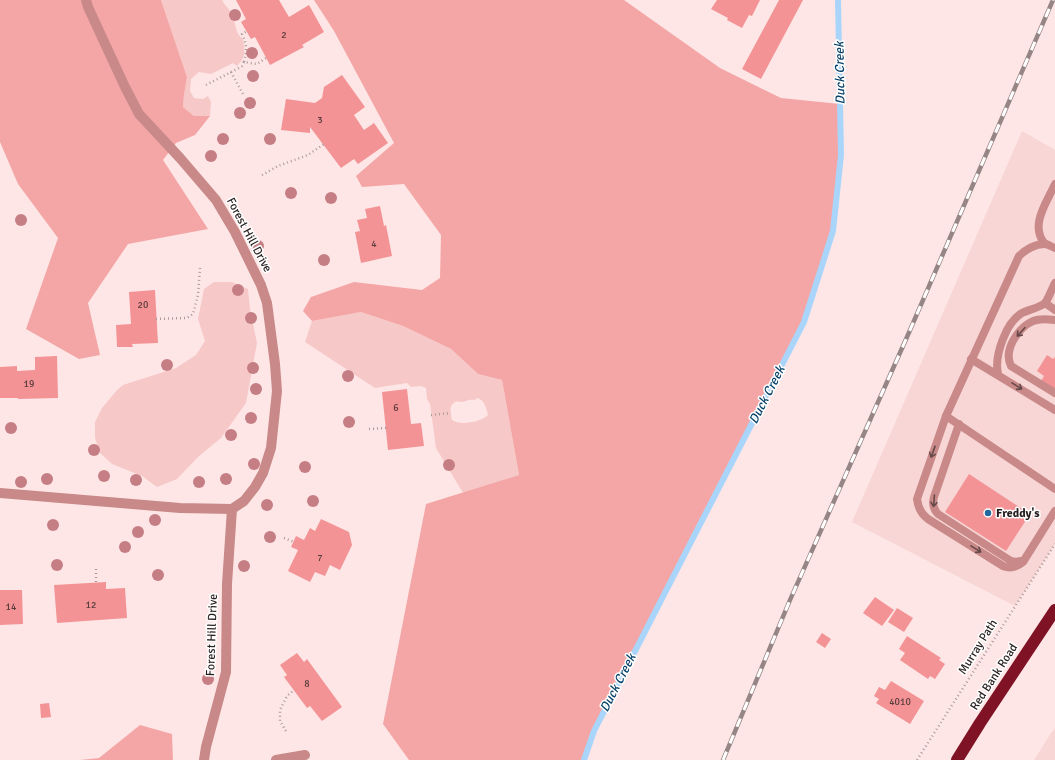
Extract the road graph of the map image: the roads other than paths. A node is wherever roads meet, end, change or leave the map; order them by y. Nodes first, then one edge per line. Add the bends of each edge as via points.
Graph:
1 (86, 0) edge
2 (1055, 184) edge
3 (1053, 193) edge
4 (1045, 244) junction
5 (1055, 248) edge
6 (1055, 283) edge
7 (1045, 303) junction
8 (1055, 310) edge
9 (1055, 320) edge
10 (971, 359) junction
11 (998, 374) junction
12 (1055, 394) edge
13 (1055, 410) edge
14 (946, 416) junction
15 (959, 424) junction
16 (1055, 489) edge
17 (0, 493) edge
18 (232, 509) junction
19 (1055, 511) edge
20 (1026, 558) junction
21 (1055, 610) edge
22 (305, 755) dead end
23 (204, 760) edge
24 (276, 760) edge
25 (957, 760) edge

1 - 18 street, Forest Hill Drive via 139,114 216,200 235,232 267,303 277,392 270,448 263,473 244,501
2 - 3 lane
3 - 4 lane via 1039,218 1039,234
4 - 5 lane
4 - 10 lane via 1030,248 1019,256
6 - 7 lane
7 - 8 lane
7 - 11 lane via 1014,320 1001,344 997,359
9 -> 12 lane via 1033,321 1019,333 1009,352 1011,366
10 - 11 lane
10 - 14 lane
11 -> 13 lane
14 - 15 lane
14 -> 20 lane via 918,495 917,503 920,510 928,519 1003,566 1016,567
15 - 16 lane
15 -> 20 lane via 934,497 934,509 940,516 1011,561 1018,562
17 - 18 street via 180,508
18 - 23 street, Forest Hill Drive via 227,584 226,672
19 - 20 lane
21 - 25 highway, Red Bank Road
22 - 24 street

